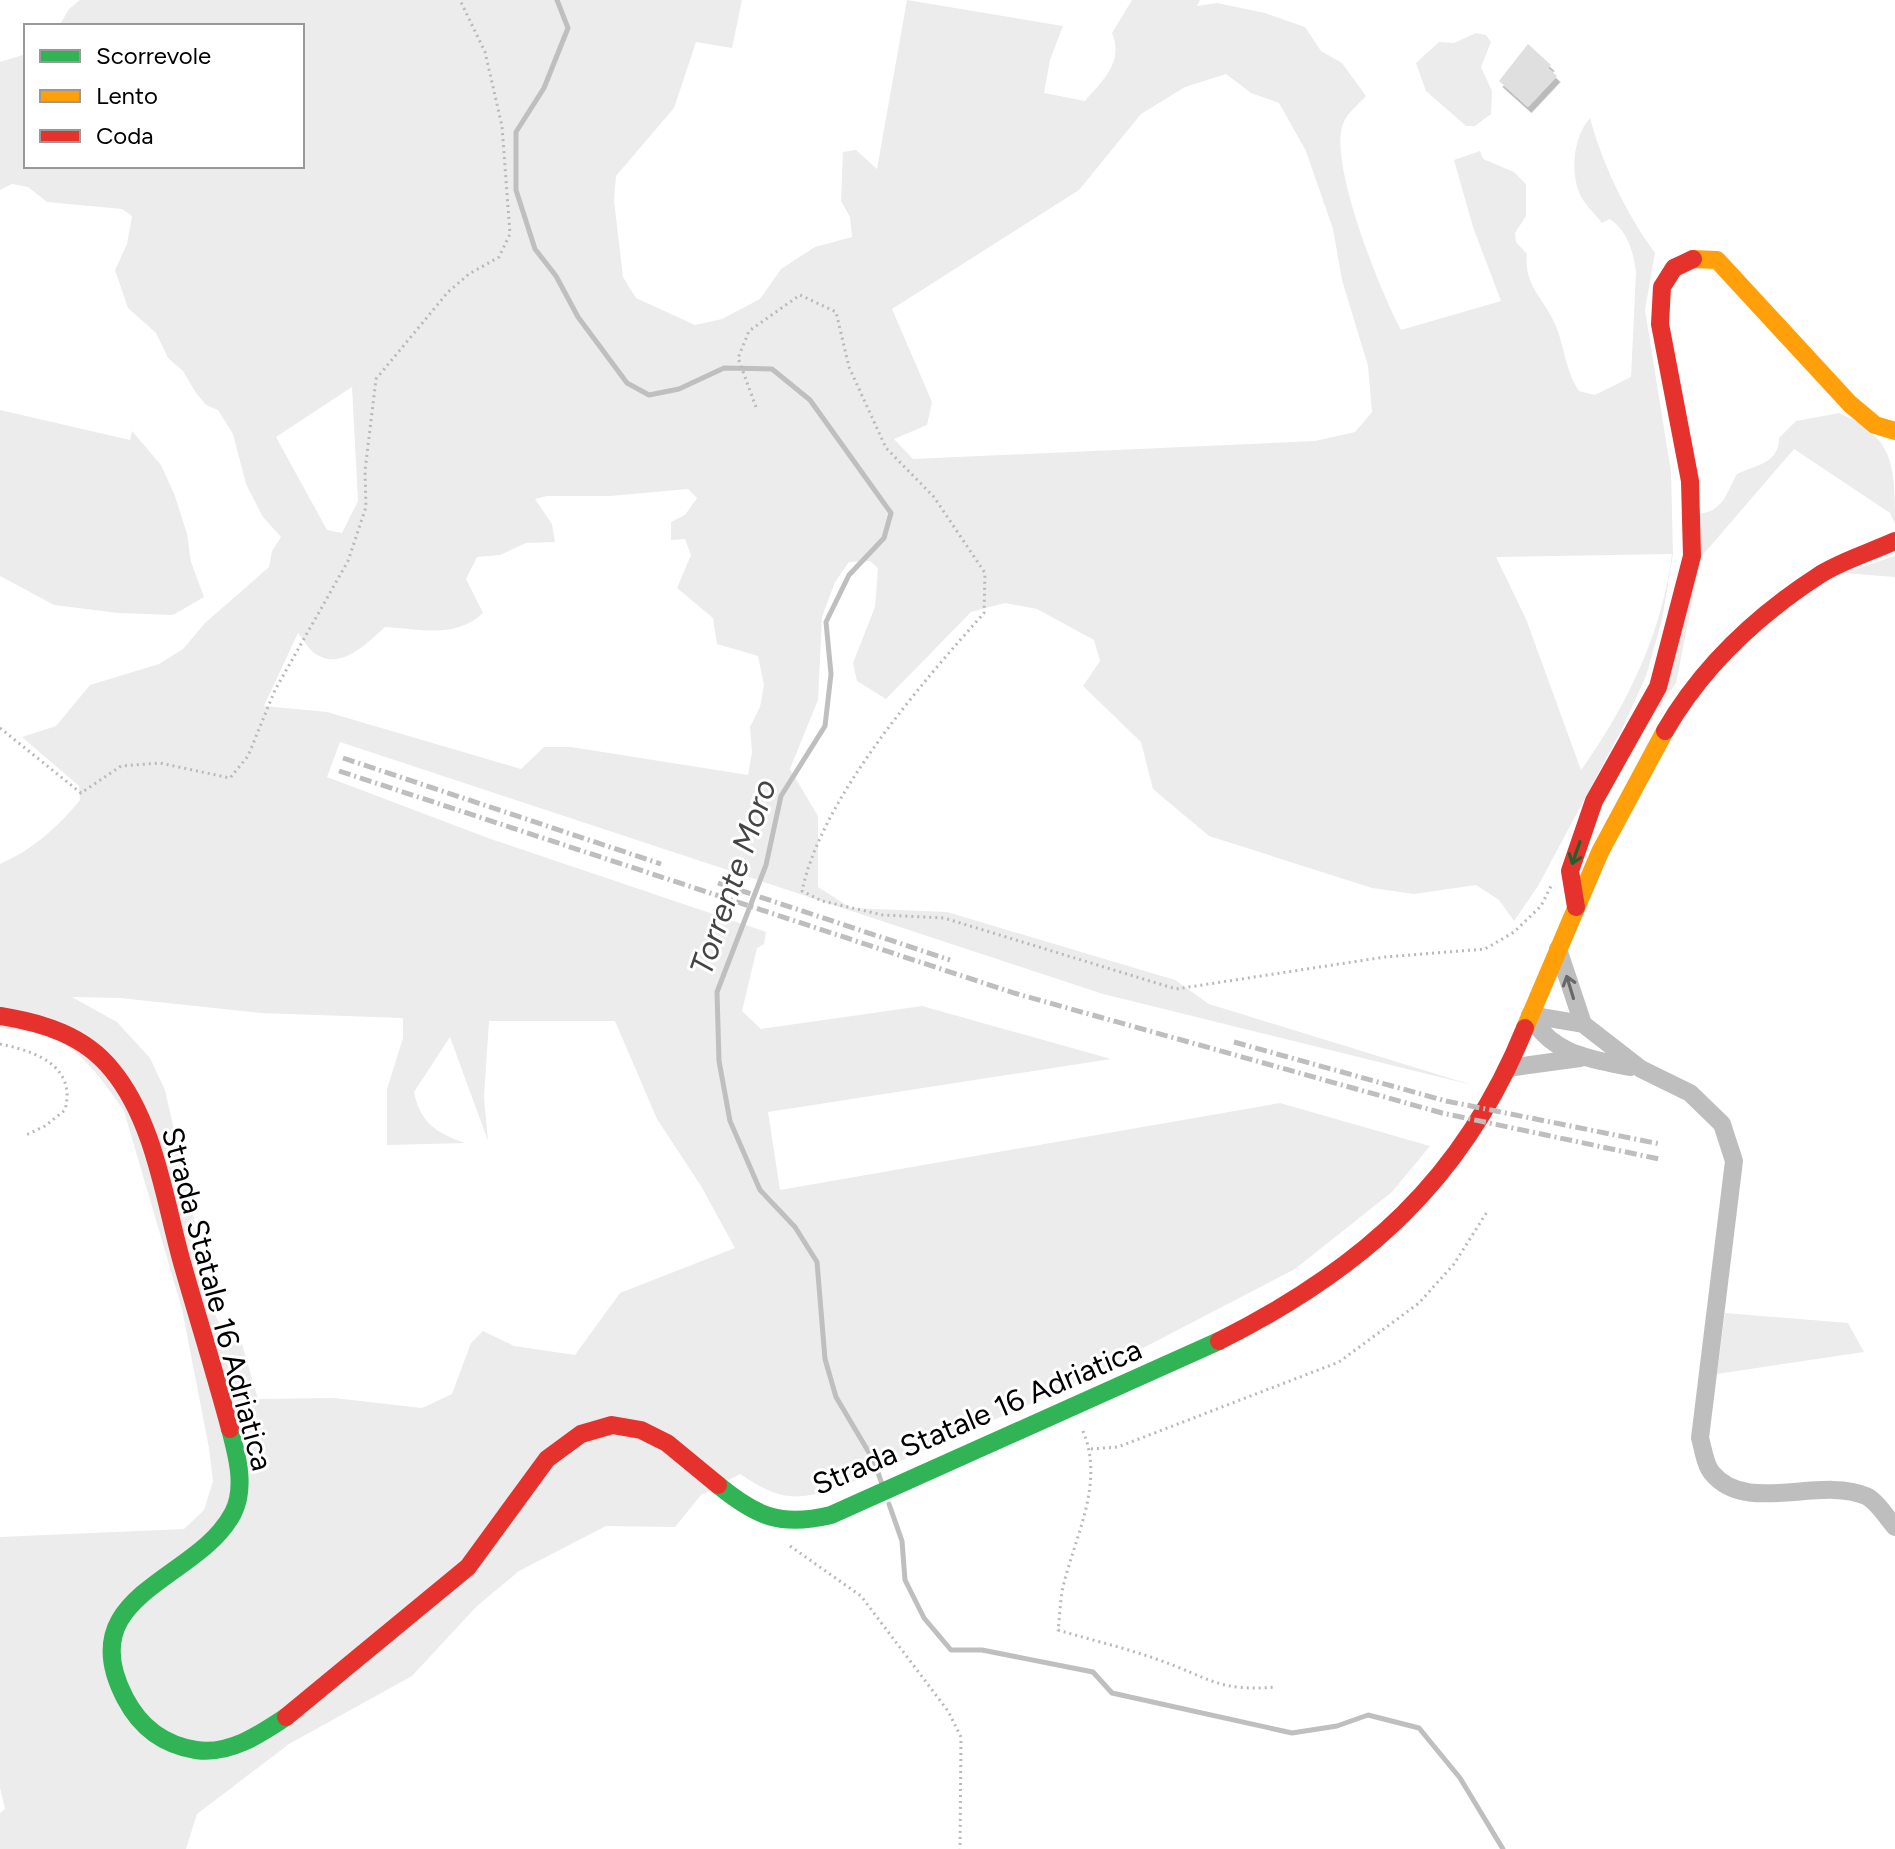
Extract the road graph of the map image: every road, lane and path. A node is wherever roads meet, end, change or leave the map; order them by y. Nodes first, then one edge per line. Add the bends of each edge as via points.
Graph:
1 (460, 0) edge
2 (756, 407) dead end
3 (1895, 431) edge
4 (1895, 541) edge
5 (0, 728) edge
6 (1618, 754) junction
7 (1628, 791) junction
8 (1554, 879) dead end
9 (1576, 907) junction
10 (1558, 949) junction
11 (1530, 1015) junction
12 (0, 1016) edge
13 (1583, 1024) junction
14 (0, 1044) edge
15 (1581, 1057) junction
16 (1641, 1069) junction
17 (1505, 1075) junction
18 (24, 1136) dead end
19 (1487, 1212) dead end
20 (1074, 1409) junction
21 (1091, 1449) junction
22 (1895, 1527) edge
23 (779, 1538) dead end
24 (1276, 1687) dead end
25 (960, 1849) edge

1 - 5 path via 485,52 502,126 510,234 499,257 448,292 376,379 366,507 348,561 275,690 248,756 230,778 160,763 121,766 81,793
2 - 8 path via 738,358 749,331 800,295 836,312 849,367 886,448 934,497 985,573 984,613 914,692 849,788 808,859 802,891 883,915 944,918 1176,989 1385,957 1485,949 1514,932 1541,906
3 - 6 main road via 1875,425 1850,404 1717,260 1703,257 1674,268 1662,287 1660,324 1690,481 1692,556 1658,687
4 - 7 main road, Strada Statale 16 Adriatica via 1812,578 1735,640 1675,712
6 - 7 street via 1618,777
6 -> 9 main road via 1594,801 1570,871
7 - 9 main road, Strada Statale 16 Adriatica
9 - 10 main road, Strada Statale 16 Adriatica
10 - 11 main road, Strada Statale 16 Adriatica
13 -> 10 street
11 - 13 street
11 - 15 street via 1540,1033
11 - 17 main road, Strada Statale 16 Adriatica
12 - 20 main road, Strada Statale 16 Adriatica via 64,1030 96,1052 138,1107 231,1438 239,1490 228,1523 204,1549 141,1589 127,1604 113,1645 124,1696 147,1727 167,1742 218,1751 297,1709 478,1558 544,1460 584,1432 603,1426 649,1432 757,1512 781,1521 805,1521 851,1507
13 - 16 street
14 - 18 path via 46,1057 65,1088 65,1110
15 - 16 street
15 - 17 street
16 - 22 street via 1690,1093 1722,1124 1734,1161 1700,1438 1711,1473 1735,1489 1765,1495 1839,1488 1869,1497
17 - 20 main road, Strada Statale 16 Adriatica via 1468,1141 1408,1213 1361,1254 1309,1292 1231,1336
19 - 21 path via 1454,1264 1419,1303 1339,1362 1118,1447
20 - 21 path
21 - 24 path via 1090,1488 1063,1588 1058,1630 1159,1660 1201,1680 1242,1690
23 - 25 path via 861,1596 948,1711 961,1737

